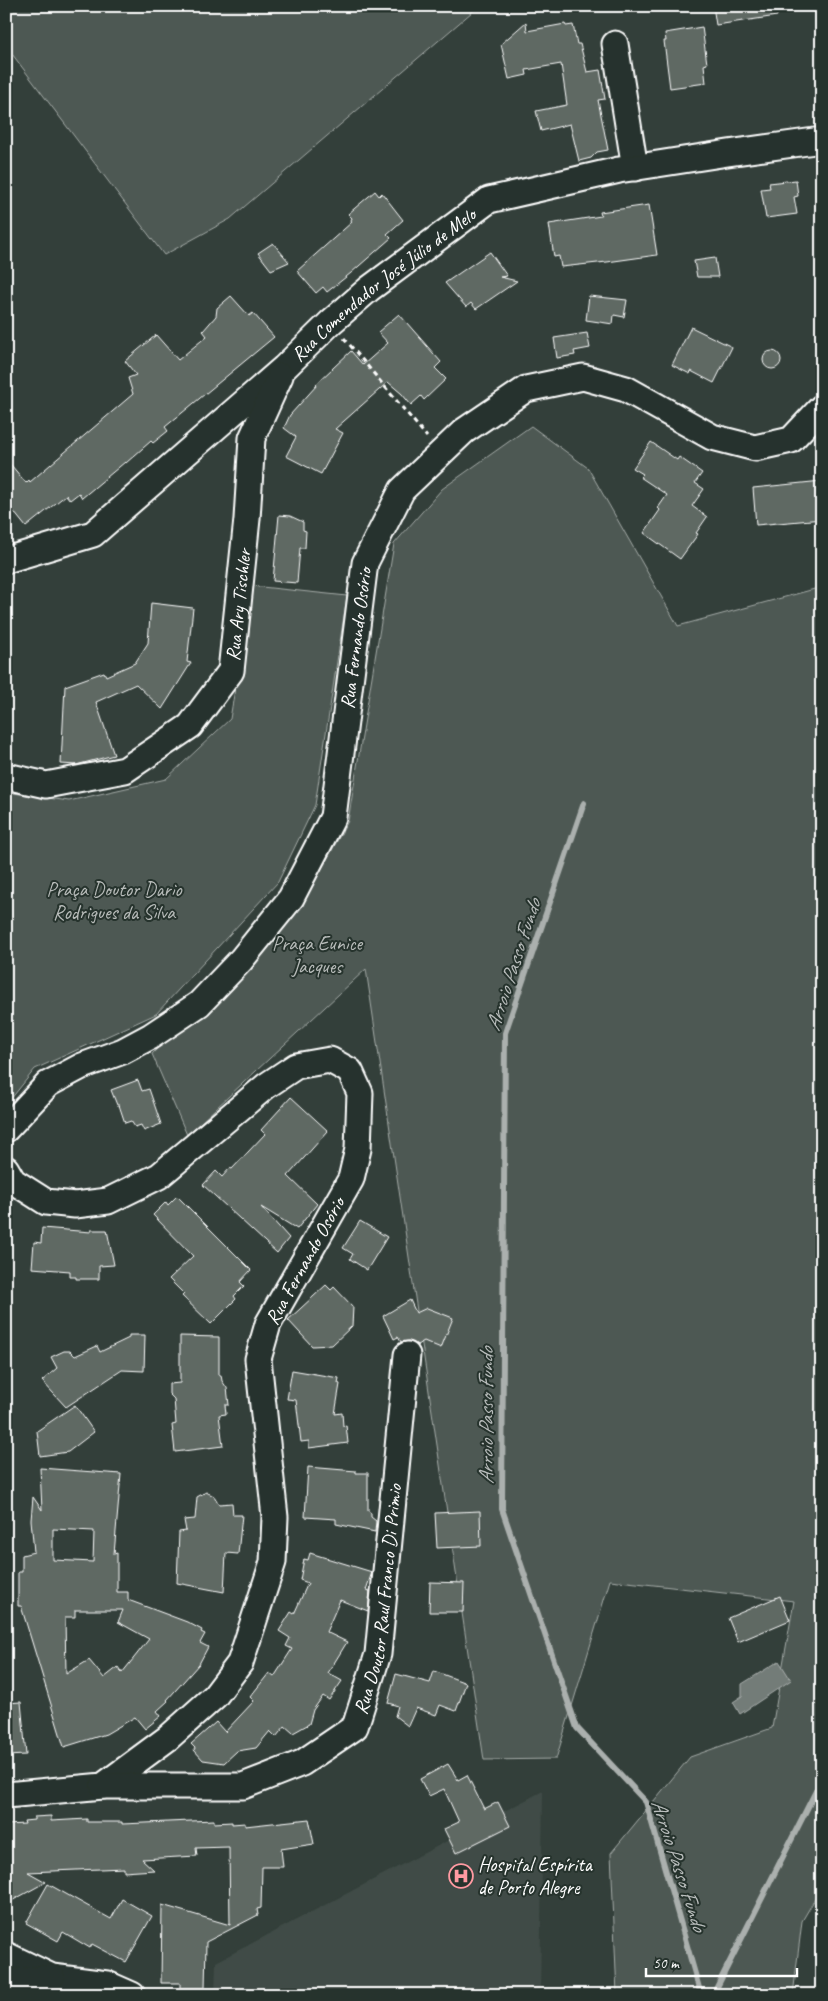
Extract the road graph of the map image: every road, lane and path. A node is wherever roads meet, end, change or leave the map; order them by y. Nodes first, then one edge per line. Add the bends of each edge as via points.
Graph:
1 (615, 44) dead end
2 (822, 140) edge
3 (635, 168) junction
4 (331, 322) junction
5 (284, 368) junction
6 (822, 406) edge
7 (440, 454) junction
8 (6, 560) edge
9 (6, 776) edge
10 (6, 1130) edge
11 (6, 1169) edge
12 (407, 1355) dead end
13 (103, 1786) junction
14 (6, 1795) edge
15 (6, 1955) edge
16 (52, 1977) junction
17 (6, 1982) edge
18 (132, 1995) edge

1 - 3 street
2 - 3 street, Rua Comendador José Júlio de Melo
3 - 4 street, Rua Comendador José Júlio de Melo via 489,200 369,289
4 - 5 street, Rua Comendador José Júlio de Melo
4 - 7 path
5 - 8 street, Rua Comendador José Júlio de Melo via 93,534
5 - 9 street, Rua Ary Tischler via 252,438 231,671 190,726 125,770 46,785
6 - 7 street, Rua Fernando Osório via 791,440 755,448 712,437 626,389 583,377 526,390 464,431
7 - 10 street, Rua Fernando Osório via 402,490 365,563 333,817 292,898 241,960 198,1004 124,1051 82,1066 48,1084
11 - 13 street, Rua Fernando Osório via 13,1181 46,1202 75,1205 108,1202 159,1176 266,1086 296,1066 330,1060 350,1071 360,1093 358,1149 351,1179 268,1324 258,1359 275,1516 273,1562 240,1663 215,1696 168,1738
12 - 13 street, Rua Doutor Raul Franco Di Primio via 378,1654 355,1727 302,1763 243,1786
13 - 14 street
15 - 16 street
16 - 17 street
16 - 18 street via 107,1984

